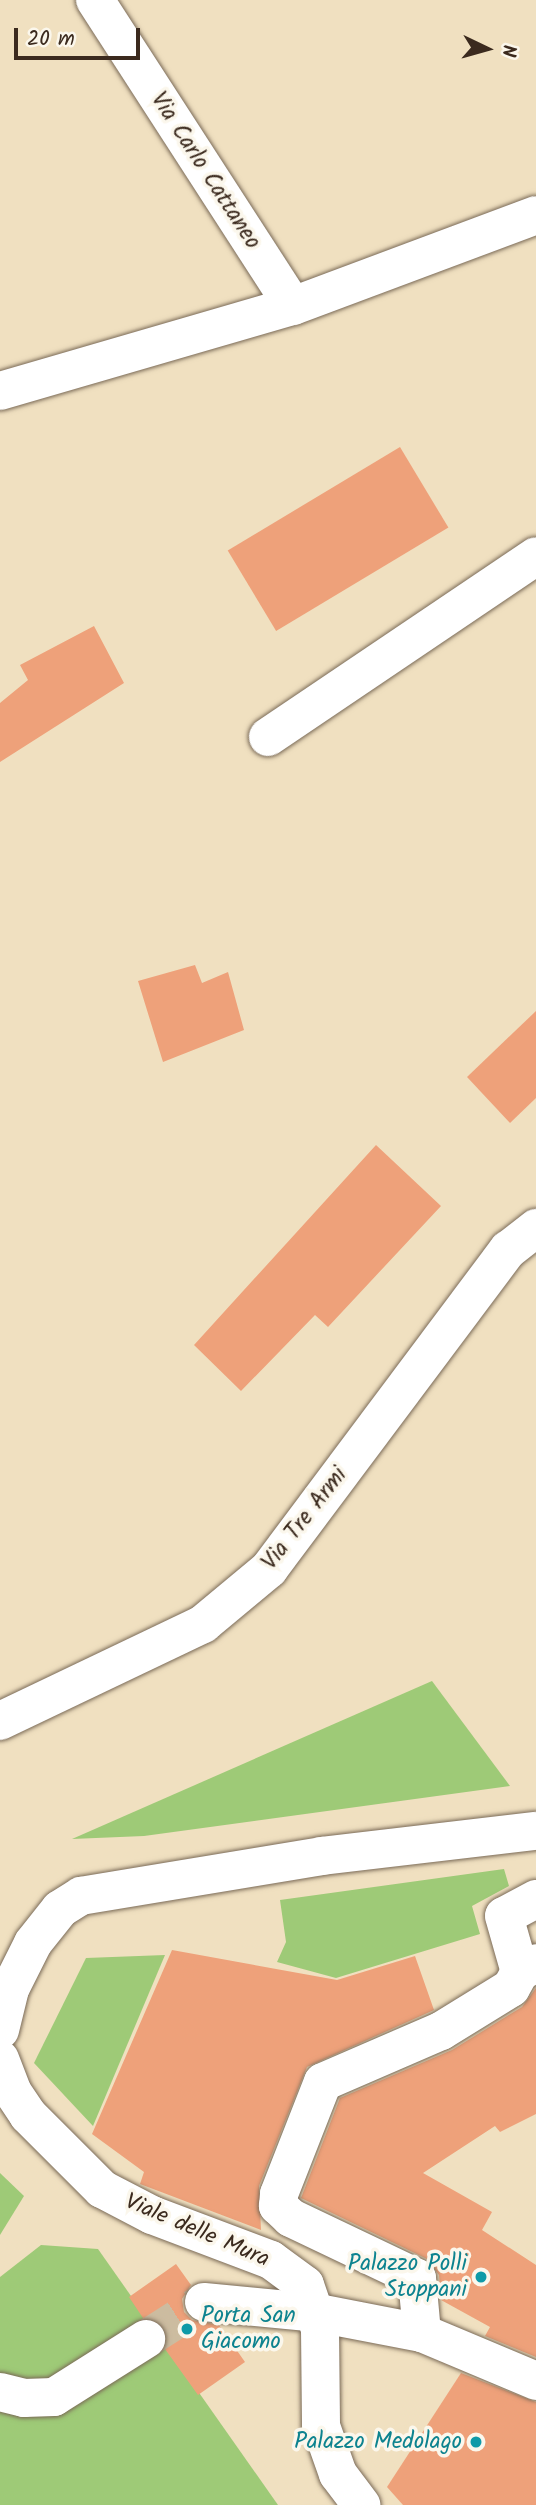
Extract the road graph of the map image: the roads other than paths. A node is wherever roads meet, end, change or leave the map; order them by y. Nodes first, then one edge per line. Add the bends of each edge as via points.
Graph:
1 (95, 0) edge
2 (536, 215) edge
3 (293, 306) junction
4 (0, 391) edge
5 (536, 556) edge
6 (268, 737) dead end
7 (536, 1228) edge
8 (0, 1721) edge
9 (536, 1831) edge
10 (536, 1899) edge
11 (522, 1974) edge
12 (0, 2030) edge
13 (0, 2059) edge
14 (204, 2302) tunnel mouth
15 (318, 2313) junction
16 (422, 2333) junction
17 (146, 2339) tunnel mouth
18 (536, 2381) edge
19 (0, 2392) edge
20 (360, 2505) edge

1 - 3 street, Via Carlo Cattaneo
2 - 3 street
3 - 4 street
5 - 6 street
7 - 8 street, Via Tre Armi via 508,1250 269,1569 203,1624
9 - 12 street via 322,1856 81,1896 60,1909 33,1943 10,1989
10 - 11 street via 504,1916
11 - 16 street via 441,2031 323,2082 279,2194 278,2206 291,2218 417,2278
13 - 15 street, Viale delle Mura via 12,2091 28,2115 102,2189 152,2215 271,2260 305,2285
14 - 15 street
15 - 16 street
15 - 20 street, Viale delle Mura via 321,2426 338,2474
16 - 18 street
17 - 19 street via 54,2397 24,2398

